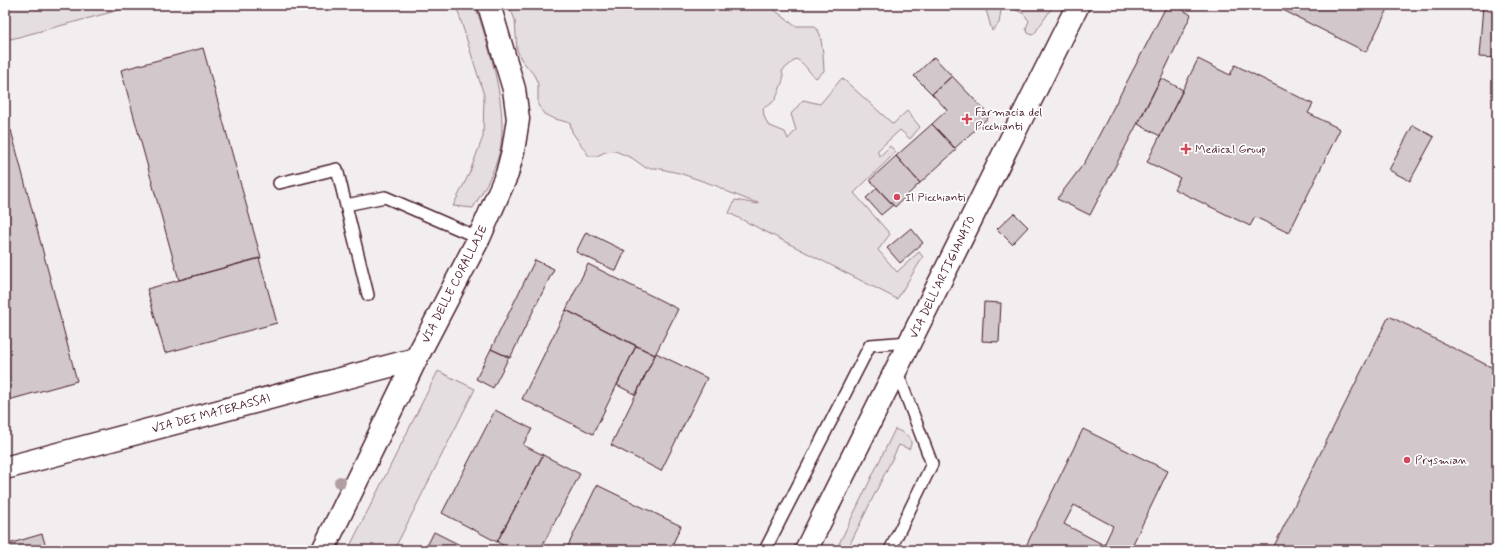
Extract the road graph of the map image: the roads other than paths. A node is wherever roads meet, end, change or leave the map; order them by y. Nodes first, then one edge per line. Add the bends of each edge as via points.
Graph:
1 (489, 5) edge
2 (1078, 5) edge
3 (280, 183) dead end
4 (346, 205) junction
5 (479, 238) junction
6 (368, 295) dead end
7 (909, 342) junction
8 (416, 359) junction
9 (896, 369) junction
10 (5, 468) edge
11 (323, 550) edge
12 (765, 550) edge
13 (806, 550) edge
14 (890, 550) edge

1 - 5 street, VIA DELLE CORALLAIE via 514,89 518,119 507,174
2 - 7 street, VIA DELL'ARTIGIANATO
3 - 4 lane via 337,169
4 - 5 lane via 385,197
4 - 6 lane
5 - 8 street, VIA DELLE CORALLAIE
7 - 9 street, VIA DELL'ARTIGIANATO
7 - 12 lane via 870,346
8 - 10 street, VIA DEI MATERASSAI
8 - 11 street, VIA DELLE CORALLAIE
9 - 13 street, VIA DELL'ARTIGIANATO
9 - 14 lane via 932,464

